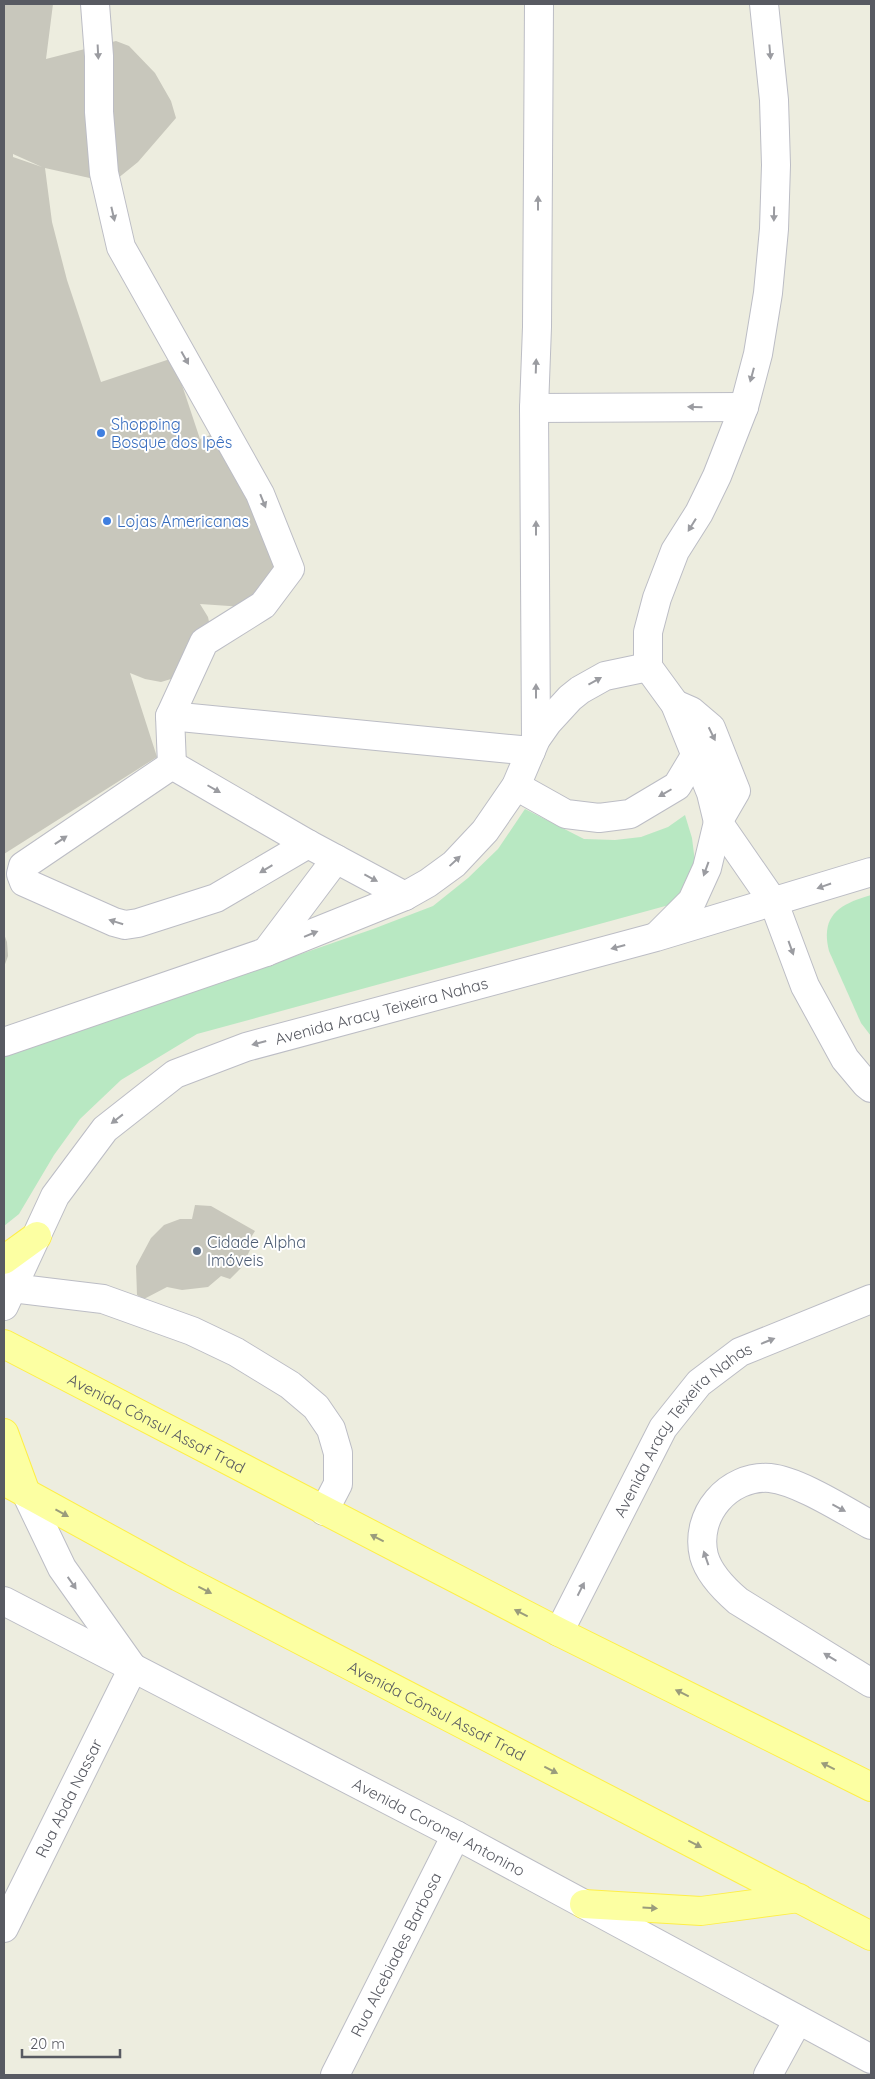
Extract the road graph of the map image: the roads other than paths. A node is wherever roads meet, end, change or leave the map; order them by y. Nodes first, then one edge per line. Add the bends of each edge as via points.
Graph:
1 (95, 4) edge
2 (539, 4) edge
3 (764, 4) edge
4 (744, 407) junction
5 (534, 408) junction
6 (648, 667) junction
7 (675, 704) junction
8 (170, 716) junction
9 (533, 745) junction
10 (695, 756) junction
11 (172, 764) junction
12 (516, 786) junction
13 (718, 822) junction
14 (308, 844) junction
15 (336, 859) junction
16 (871, 872) edge
17 (405, 896) junction
18 (774, 903) junction
19 (656, 937) junction
20 (266, 952) junction
21 (9, 1038) edge
22 (871, 1088) edge
23 (36, 1236) junction
24 (4, 1260) edge
25 (8, 1297) edge
26 (871, 1299) edge
27 (4, 1344) edge
28 (4, 1433) edge
29 (15, 1487) edge
30 (324, 1510) junction
31 (871, 1525) edge
32 (4, 1601) edge
33 (559, 1632) junction
34 (133, 1668) junction
35 (871, 1683) edge
36 (871, 1787) edge
37 (456, 1835) junction
38 (799, 1898) junction
39 (584, 1904) junction
40 (4, 1928) edge
41 (871, 1936) edge
42 (798, 2020) junction
43 (871, 2059) edge
44 (335, 2075) edge
45 (768, 2075) edge

1 -> 8 street via 104,173 121,247 260,494 290,569 263,605 204,642
5 -> 2 street
3 -> 4 street via 774,100 774,229 768,293
4 -> 5 street
4 -> 6 street via 717,476 675,552 657,598 648,632
9 -> 5 street
6 - 7 street
9 -> 6 street via 548,722 580,690 605,676
7 - 10 street
7 -> 13 street via 690,711 710,728 736,791
8 - 9 street
8 - 11 street
9 - 12 street
10 -> 12 street via 677,786 630,814 599,818 566,814
10 - 13 street via 711,794
11 -> 14 street
14 -> 11 street via 216,898 125,925 24,882 23,866
17 -> 12 street via 454,864 485,831
13 - 18 street
13 -> 19 street via 707,868 692,901
14 - 15 street
15 -> 17 street
15 - 20 street
16 -> 18 street, Avenida Aracy Teixeira Nahas
20 -> 17 street
18 - 19 street, Avenida Aracy Teixeira Nahas
18 -> 22 street via 804,986 845,1059
19 -> 23 street, Avenida Aracy Teixeira Nahas via 246,1046 175,1074 105,1129 55,1196
20 - 21 street
23 - 24 main road
23 - 25 street, Avenida Aracy Teixeira Nahas
25 - 30 street via 103,1299 192,1330 290,1385 321,1414 331,1429 338,1454 338,1484
33 -> 26 street, Avenida Aracy Teixeira Nahas via 663,1428 698,1383 740,1352
27 - 30 main road, Avenida Cônsul Assaf Trad
28 - 29 main road
29 -> 34 street via 62,1568
29 -> 38 main road, Avenida Cônsul Assaf Trad via 196,1586
33 -> 30 main road, Avenida Cônsul Assaf Trad
35 -> 31 street via 738,1601 724,1589 704,1557 702,1538 705,1522 719,1497 752,1479 770,1478 790,1483
32 - 34 street, Avenida Coronel Antonino
36 -> 33 main road, Avenida Cônsul Assaf Trad
34 - 37 street, Avenida Coronel Antonino
34 - 40 street, Rua Abda Nassar
37 - 39 street, Avenida Coronel Antonino
37 - 44 street, Rua Alcebiades Barbosa
39 -> 38 main road via 701,1912
38 - 41 main road, Avenida Cônsul Assaf Trad
39 - 42 street, Avenida Coronel Antonino
42 - 43 street, Avenida Coronel Antonino
42 - 45 street

